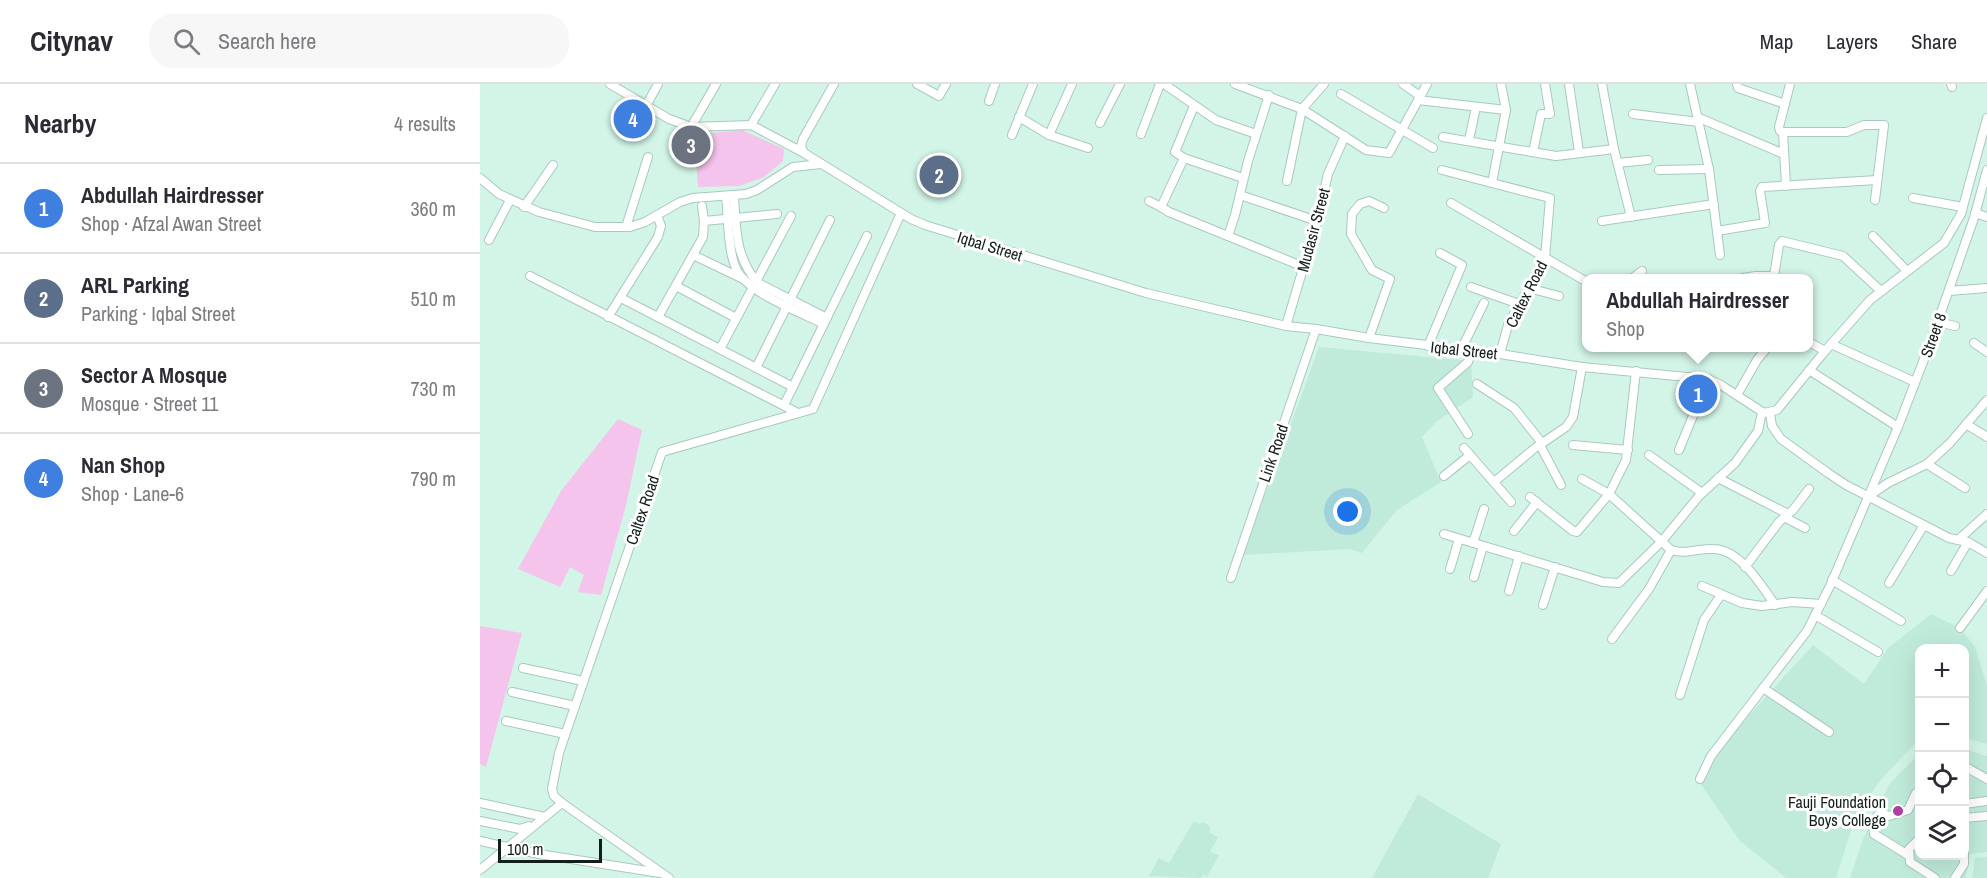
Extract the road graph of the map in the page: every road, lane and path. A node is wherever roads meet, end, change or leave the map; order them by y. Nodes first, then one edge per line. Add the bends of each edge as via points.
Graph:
1 (610, 84) edge
2 (658, 84) edge
3 (716, 84) edge
4 (775, 84) edge
5 (834, 84) edge
6 (917, 84) edge
7 (946, 84) edge
8 (995, 84) edge
9 (1033, 84) edge
10 (1072, 84) edge
11 (1120, 84) edge
12 (1162, 84) edge
13 (1235, 84) edge
14 (1324, 84) edge
15 (1403, 84) edge
16 (1427, 84) edge
17 (1501, 84) edge
18 (1545, 84) edge
19 (1569, 84) edge
20 (1602, 84) edge
21 (1690, 84) edge
22 (1737, 84) edge
23 (1790, 84) edge
24 (1265, 91) edge
25 (1341, 94) dead end
26 (1419, 98) junction
27 (988, 101) dead end
28 (1785, 104) junction
29 (645, 106) junction
30 (1194, 106) junction
31 (1476, 107) junction
32 (1302, 109) junction
33 (1506, 110) junction
34 (1633, 114) dead end
35 (1019, 117) junction
36 (1987, 118) edge
37 (1698, 119) junction
38 (1100, 123) dead end
39 (751, 125) junction
40 (692, 127) junction
41 (1401, 131) junction
42 (1782, 132) junction
43 (1141, 134) dead end
44 (1256, 134) junction
45 (1012, 135) dead end
46 (1049, 135) junction
47 (1345, 136) junction
48 (1443, 137) dead end
49 (1469, 140) junction
50 (1498, 145) junction
51 (1088, 148) dead end
52 (1432, 148) dead end
53 (1614, 149) junction
54 (1533, 152) junction
55 (804, 153) junction
56 (1579, 153) junction
57 (1784, 154) junction
58 (648, 157) dead end
59 (1185, 158) junction
60 (1648, 160) dead end
61 (1618, 163) junction
62 (821, 164) junction
63 (553, 165) dead end
64 (1709, 169) junction
65 (1442, 170) dead end
66 (1659, 170) dead end
67 (1987, 170) edge
68 (480, 178) edge
69 (1243, 178) junction
70 (1878, 180) junction
71 (1287, 181) dead end
72 (1492, 183) junction
73 (1786, 186) junction
74 (1240, 195) junction
75 (730, 196) junction
76 (1913, 198) dead end
77 (510, 200) junction
78 (1875, 200) dead end
79 (1149, 201) dead end
80 (1451, 203) dead end
81 (1714, 204) junction
82 (702, 206) dead end
83 (524, 207) junction
84 (1161, 207) junction
85 (1963, 207) junction
86 (1384, 208) dead end
87 (901, 213) junction
88 (1975, 213) junction
89 (777, 214) dead end
90 (657, 215) junction
91 (790, 216) dead end
92 (1631, 217) junction
93 (1987, 217) edge
94 (732, 219) junction
95 (830, 220) dead end
96 (704, 221) junction
97 (1317, 221) junction
98 (1602, 221) dead end
99 (626, 227) junction
100 (1717, 231) junction
101 (867, 236) dead end
102 (1228, 236) junction
103 (1872, 236) dead end
104 (489, 240) dead end
105 (1440, 254) dead end
106 (693, 255) junction
107 (1720, 255) dead end
108 (1545, 258) junction
109 (1304, 263) junction
110 (1642, 271) dead end
111 (1907, 271) junction
112 (1639, 274) edge
113 (1774, 274) edge
114 (530, 276) dead end
115 (1582, 279) edge
116 (744, 280) junction
117 (754, 284) junction
118 (676, 286) junction
119 (1471, 287) dead end
120 (1528, 288) junction
121 (1987, 288) edge
122 (1881, 291) junction
123 (1949, 291) junction
124 (1559, 296) dead end
125 (621, 298) junction
126 (788, 302) junction
127 (1484, 303) dead end
128 (1519, 304) junction
129 (608, 317) junction
130 (658, 317) junction
131 (736, 318) junction
132 (825, 321) junction
133 (1938, 322) junction
134 (1286, 326) junction
135 (1955, 326) dead end
136 (1316, 329) junction
137 (1369, 339) junction
138 (1813, 343) edge
139 (1974, 343) dead end
140 (1428, 346) junction
141 (1828, 347) junction
142 (720, 349) junction
143 (1461, 350) junction
144 (1472, 351) junction
145 (1764, 352) edge
146 (1987, 352) edge
147 (1500, 354) junction
148 (1582, 366) junction
149 (756, 368) junction
150 (1809, 370) junction
151 (1636, 371) junction
152 (1708, 379) junction
153 (1915, 381) junction
154 (1477, 384) dead end
155 (793, 387) junction
156 (1737, 395) junction
157 (1987, 400) edge
158 (786, 401) dead end
159 (798, 413) junction
160 (1766, 413) junction
161 (1966, 424) junction
162 (1898, 427) junction
163 (1468, 434) dead end
164 (1987, 437) edge
165 (1541, 444) junction
166 (1573, 445) dead end
167 (1628, 450) junction
168 (1679, 450) dead end
169 (1649, 455) dead end
170 (1927, 464) junction
171 (1444, 476) dead end
172 (1718, 478) junction
173 (1582, 479) dead end
174 (1494, 482) junction
175 (1561, 485) dead end
176 (1965, 488) dead end
177 (1809, 489) dead end
178 (1702, 493) junction
179 (1609, 494) junction
180 (1869, 496) junction
181 (1511, 502) dead end
182 (1484, 509) dead end
183 (1987, 514) edge
184 (1786, 516) junction
185 (1924, 525) junction
186 (1805, 528) dead end
187 (1514, 531) dead end
188 (1444, 534) dead end
189 (1459, 539) junction
190 (1958, 540) junction
191 (1662, 541) junction
192 (1968, 542) junction
193 (1473, 543) junction
194 (1483, 546) junction
195 (1671, 550) junction
196 (1987, 552) edge
197 (1519, 556) junction
198 (1555, 567) junction
199 (1745, 567) junction
200 (1450, 569) dead end
201 (1951, 571) dead end
202 (1474, 577) dead end
203 (1231, 578) dead end
204 (1832, 580) junction
205 (1889, 583) dead end
206 (1702, 586) dead end
207 (1509, 591) dead end
208 (1987, 591) edge
209 (1721, 595) junction
210 (1821, 604) junction
211 (1544, 605) dead end
212 (1775, 605) junction
213 (1815, 615) junction
214 (1901, 621) dead end
215 (1960, 628) dead end
216 (1612, 639) dead end
217 (1878, 652) dead end
218 (523, 668) dead end
219 (583, 681) junction
220 (1763, 688) junction
221 (512, 692) dead end
222 (1680, 695) dead end
223 (575, 706) junction
224 (506, 721) dead end
225 (1829, 732) dead end
226 (565, 734) junction
227 (1969, 768) edge
228 (1700, 778) dead end
229 (1987, 778) edge
230 (1915, 795) edge
231 (1987, 801) edge
232 (480, 803) edge
233 (562, 803) junction
234 (1969, 803) edge
235 (1987, 816) edge
236 (545, 817) junction
237 (1969, 818) edge
238 (480, 821) edge
239 (536, 824) junction
240 (480, 841) edge
241 (1915, 843) edge
242 (508, 846) junction
243 (1908, 855) junction
244 (1964, 860) edge
245 (480, 870) edge
246 (666, 876) edge
247 (1935, 878) edge
248 (1955, 878) edge

1 - 29 street
2 - 29 street
3 - 40 street
4 - 39 street
5 - 55 street via 803,139
6 - 7 street via 939,96
8 - 27 street
9 - 35 street
10 - 46 street
11 - 38 street
12 - 30 street
12 - 43 street
13 - 24 street
14 - 32 street
15 - 26 street
16 - 26 street
17 - 33 street
18 - 54 street via 1550,114 1540,114
19 - 56 street
20 - 53 street
21 - 37 street
22 - 28 street via 1738,88
23 - 28 street
24 - 32 street
24 - 44 street
25 - 41 street
26 - 31 street
26 - 41 street
28 - 42 street via 1779,127
29 - 40 street
30 - 44 street via 1216,120
30 - 59 street via 1175,152
31 - 33 street
31 - 49 street
32 - 47 street
32 - 71 street
33 - 50 street
34 - 37 street
35 - 45 street
35 - 46 street
36 - 85 street
37 - 57 street
37 - 64 street
39 - 40 street
39 - 55 street, Iqbal Street
41 - 47 street via 1389,153 1366,150
41 - 52 street
42 - 57 street
42 - 70 street via 1847,132 1864,124 1883,124
44 - 69 street
46 - 51 street
47 - 97 street, Mudasir Street via 1328,174
48 - 49 street
49 - 50 street
50 - 54 street
50 - 72 street
53 - 56 street
53 - 61 street
54 - 56 street via 1556,156
55 - 62 street, Iqbal Street
57 - 73 street
58 - 99 street
59 - 69 street
59 - 84 street
60 - 61 street
61 - 92 street
62 - 75 street via 793,167 757,190
62 - 87 street, Iqbal Street
63 - 83 street
64 - 66 street
64 - 81 street
65 - 72 street
67 - 88 street, Street 8
68 - 77 street
69 - 74 street
70 - 73 street
70 - 78 street
72 - 108 street, Caltex Road via 1550,198
73 - 100 street via 1760,188 1766,221 1762,225
74 - 97 street
74 - 102 street
75 - 90 street via 686,200
75 - 94 street
76 - 85 street
77 - 83 street
77 - 104 street
79 - 84 street
80 - 108 street
81 - 92 street
81 - 100 street
82 - 96 street
83 - 99 street via 595,227
84 - 102 street
85 - 111 street via 1944,243
86 - 137 street via 1369,201 1360,204 1352,214 1351,234 1372,270 1390,279
87 - 134 street, Iqbal Street via 932,228 1135,290
87 - 159 street, Caltex Road via 813,409
88 - 93 street
88 - 123 street, Street 8
89 - 94 street
90 - 99 street
90 - 125 street via 661,226 658,237
91 - 117 street
92 - 98 street
94 - 96 street
94 - 116 street via 735,267
94 - 117 street via 741,255
95 - 126 street
96 - 106 street via 703,237
97 - 109 street, Mudasir Street
100 - 107 street
101 - 132 street
102 - 109 street via 1299,265
103 - 111 street
105 - 140 street via 1462,265
106 - 116 street
106 - 118 street
108 - 115 street
108 - 120 street, Caltex Road
109 - 134 street, Mudasir Street
110 - 112 street
111 - 122 street
113 - 122 street via 1782,241 1843,256
114 - 129 street
116 - 117 street
117 - 126 street
117 - 131 street
118 - 130 street
118 - 131 street
119 - 128 street
120 - 124 street
120 - 128 street, Caltex Road
121 - 123 street
122 - 141 street
123 - 133 street, Street 8
125 - 129 street
125 - 130 street
126 - 132 street
126 - 149 street
127 - 143 street
128 - 147 street, Caltex Road
129 - 159 street
130 - 142 street
131 - 142 street
132 - 155 street
133 - 135 street
133 - 153 street, Street 8
134 - 136 street, Iqbal Street
136 - 137 street, Iqbal Street
136 - 203 street, Link Road
137 - 140 street, Iqbal Street
138 - 141 street
139 - 146 street
140 - 143 street, Iqbal Street
141 - 150 street
141 - 153 street
142 - 149 street
143 - 144 street, Iqbal Street
144 - 147 street, Iqbal Street
144 - 163 street via 1468,362 1438,388
145 - 156 street
147 - 148 street, Iqbal Street
148 - 151 street, Iqbal Street
148 - 165 street via 1574,417 1558,434
149 - 155 street
150 - 160 street via 1777,410
150 - 162 street
151 - 152 street, Iqbal Street
151 - 167 street
152 - 156 street, Iqbal Street
152 - 168 street
153 - 162 street, Street 8
154 - 165 street via 1514,408
155 - 158 street
156 - 160 street, Iqbal Street
157 - 161 street
159 - 219 street, Caltex Road via 662,452
160 - 172 street via 1748,447
160 - 180 street via 1781,439
161 - 164 street
161 - 170 street
162 - 180 street, Street 8
165 - 174 street
165 - 175 street
166 - 167 street
167 - 179 street
169 - 178 street
170 - 176 street
170 - 180 street
171 - 174 street via 1467,452
172 - 178 street
172 - 184 street
173 - 179 street
174 - 181 street
177 - 184 street
178 - 191 street
179 - 187 street via 1577,532 1533,500
179 - 191 street
180 - 185 street
180 - 204 street, Street 8
182 - 193 street
183 - 190 street
184 - 186 street
184 - 199 street
185 - 190 street
185 - 205 street
188 - 189 street
189 - 193 street
189 - 200 street
190 - 192 street
191 - 195 street
191 - 198 street via 1619,583
192 - 196 street
192 - 201 street
193 - 194 street
194 - 197 street
194 - 202 street
195 - 199 street via 1682,553 1717,549
195 - 216 street via 1649,590
197 - 198 street
197 - 207 street
198 - 211 street
199 - 212 street via 1754,573
204 - 210 street, Street 8
204 - 214 street
206 - 209 street
208 - 215 street
209 - 212 street via 1742,603
209 - 222 street via 1704,620
210 - 212 street
210 - 213 street, Street 8
213 - 217 street
213 - 220 street, Street 8
218 - 219 street
219 - 223 street, Caltex Road
220 - 225 street
220 - 228 street, Street 8 via 1711,756
221 - 223 street
223 - 226 street, Caltex Road
224 - 226 street
226 - 233 street, Caltex Road via 552,789
227 - 229 street
230 - 243 street via 1908,810 1889,816 1880,813 1873,824 1874,834
231 - 234 street
232 - 236 street
233 - 236 street
233 - 246 street
235 - 237 street
236 - 239 street
238 - 239 street via 520,829
239 - 242 street
240 - 242 street
241 - 243 street
242 - 245 street
242 - 246 street
243 - 247 street via 1910,862
244 - 248 street

